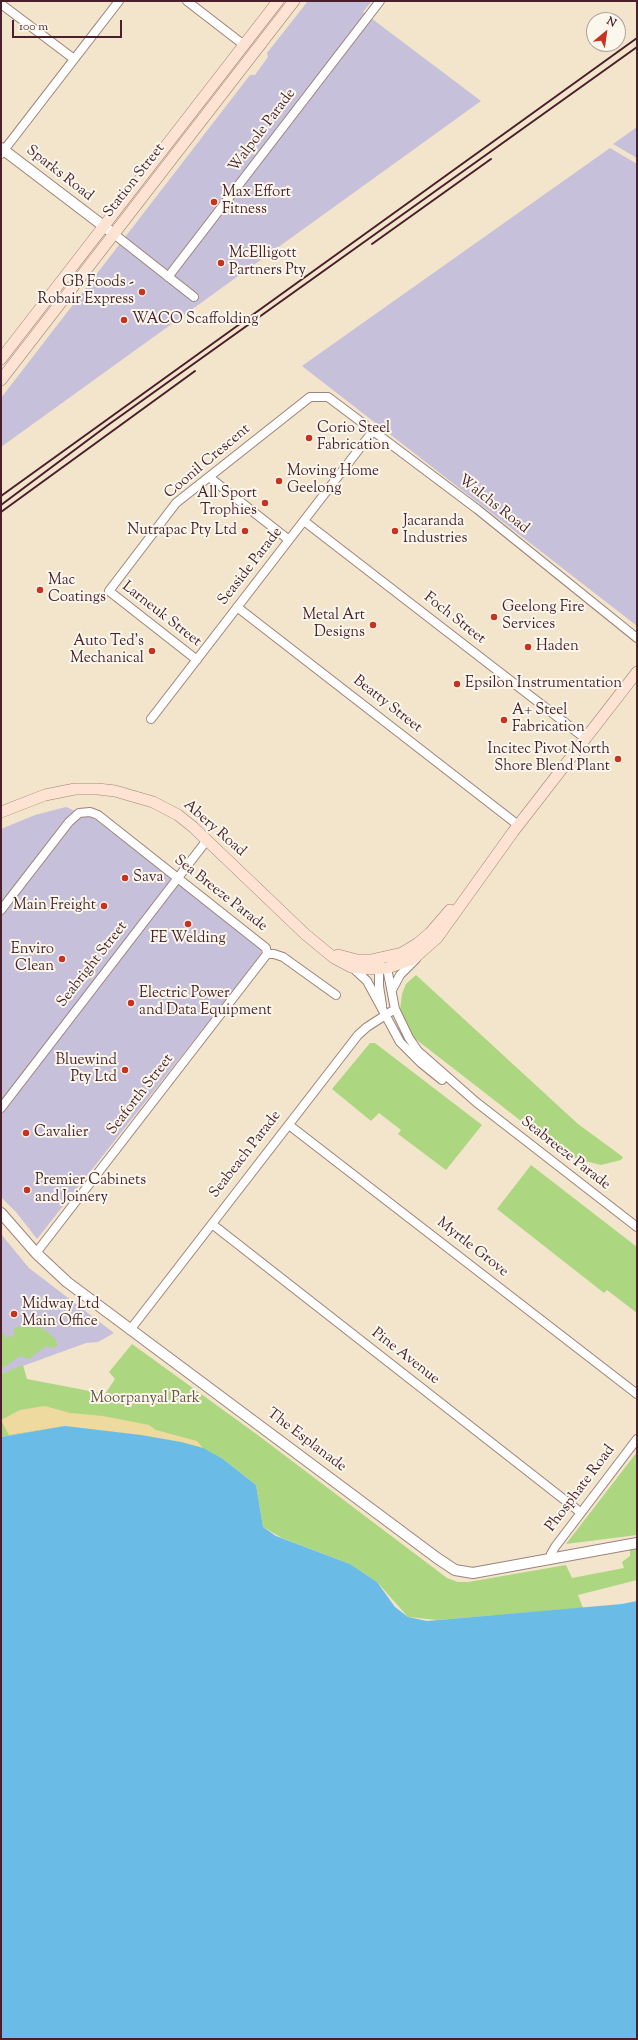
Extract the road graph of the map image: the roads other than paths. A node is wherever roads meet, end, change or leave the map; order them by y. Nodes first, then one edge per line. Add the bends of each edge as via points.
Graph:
1 (119, 1) edge
2 (187, 1) edge
3 (278, 1) edge
4 (294, 1) edge
5 (380, 1) edge
6 (1, 4) edge
7 (244, 45) junction
8 (74, 59) junction
9 (2, 151) edge
10 (104, 226) junction
11 (114, 234) junction
12 (168, 277) junction
13 (194, 297) dead end
14 (1, 359) edge
15 (1, 380) edge
16 (328, 397) joint
17 (373, 431) junction
18 (209, 477) junction
19 (304, 521) junction
20 (289, 540) junction
21 (108, 591) joint
22 (238, 607) junction
23 (637, 638) edge
24 (197, 660) junction
25 (637, 672) edge
26 (151, 719) dead end
27 (586, 739) junction
28 (1, 812) edge
29 (518, 825) junction
30 (207, 840) junction
31 (178, 879) junction
32 (475, 884) junction
33 (1, 910) edge
34 (317, 945) junction
35 (426, 950) junction
36 (268, 954) junction
37 (383, 965) junction
38 (351, 967) junction
39 (336, 995) dead end
40 (392, 996) junction
41 (395, 1009) junction
42 (384, 1015) junction
43 (476, 1102) junction
44 (1, 1108) edge
45 (289, 1125) junction
46 (1, 1213) edge
47 (212, 1224) junction
48 (637, 1227) edge
49 (36, 1253) junction
50 (130, 1330) junction
51 (637, 1394) edge
52 (637, 1439) edge
53 (580, 1512) junction
54 (637, 1543) edge
55 (552, 1558) junction

1 - 8 street
2 - 7 street
3 - 7 main road, Station Street
4 - 11 main road, Station Street
5 - 12 street, Walpole Parade
6 - 8 street
7 - 10 main road, Station Street
8 - 9 street
9 - 10 street, Sparks Road
10 - 11 street, Sparks Road
10 - 14 main road, Station Street
11 - 12 street, Sparks Road
11 - 15 main road, Station Street
12 - 13 street, Sparks Road
16 - 17 street, Walchs Road
16 - 18 street, Coonil Crescent via 310,397
17 - 19 street, Seaside Parade
17 - 23 street, Walchs Road via 478,509
18 - 20 street
18 - 21 street, Coonil Crescent via 176,503
19 - 20 street, Seaside Parade
19 - 27 street, Foch Street
20 - 22 street, Seaside Parade
21 - 24 street, Larneuk Street
22 - 24 street, Seaside Parade
22 - 29 street, Beatty Street
24 - 26 street, Seaside Parade
25 - 27 main road
27 - 29 main road
28 - 30 main road, Abery Road via 56,792 107,790 135,795 162,806 178,815
29 - 32 main road
30 - 31 street, Seabright Street
30 - 34 main road, Abery Road
31 - 33 street, Sea Breeze Parade via 98,815 86,811 79,813 70,822
31 - 36 street, Sea Breeze Parade via 266,948
31 - 44 street, Seabright Street
32 - 35 main road
32 - 37 main road via 430,933
34 - 37 main road via 349,958
34 - 38 main road, Abery Road
35 - 37 main road via 411,960
35 - 40 street via 400,975
36 - 39 street, Sea Breeze Parade via 283,957
36 - 49 street, Seaforth Street
37 - 38 main road, Abery Road
37 - 40 street, Seabreeze Parade
37 - 42 street, Seabreeze Parade via 379,986
38 - 42 street, Seabreeze Parade via 367,981
40 - 41 street, Seabreeze Parade
41 - 42 street, Seabeach Parade
41 - 43 street, Seabreeze Parade via 418,1051
42 - 43 street, Seabreeze Parade via 396,1037 412,1055 433,1073
42 - 45 street, Seabeach Parade via 358,1035
43 - 48 street, Seabreeze Parade
45 - 47 street, Seabeach Parade
45 - 51 street, Myrtle Grove
46 - 49 street, The Esplanade
47 - 50 street, Seabeach Parade
47 - 53 street, Pine Avenue
49 - 50 street, The Esplanade via 56,1272
50 - 55 street, The Esplanade via 455,1570 473,1573
52 - 53 street, Phosphate Road
53 - 55 street, Phosphate Road via 552,1552
54 - 55 street, The Esplanade

